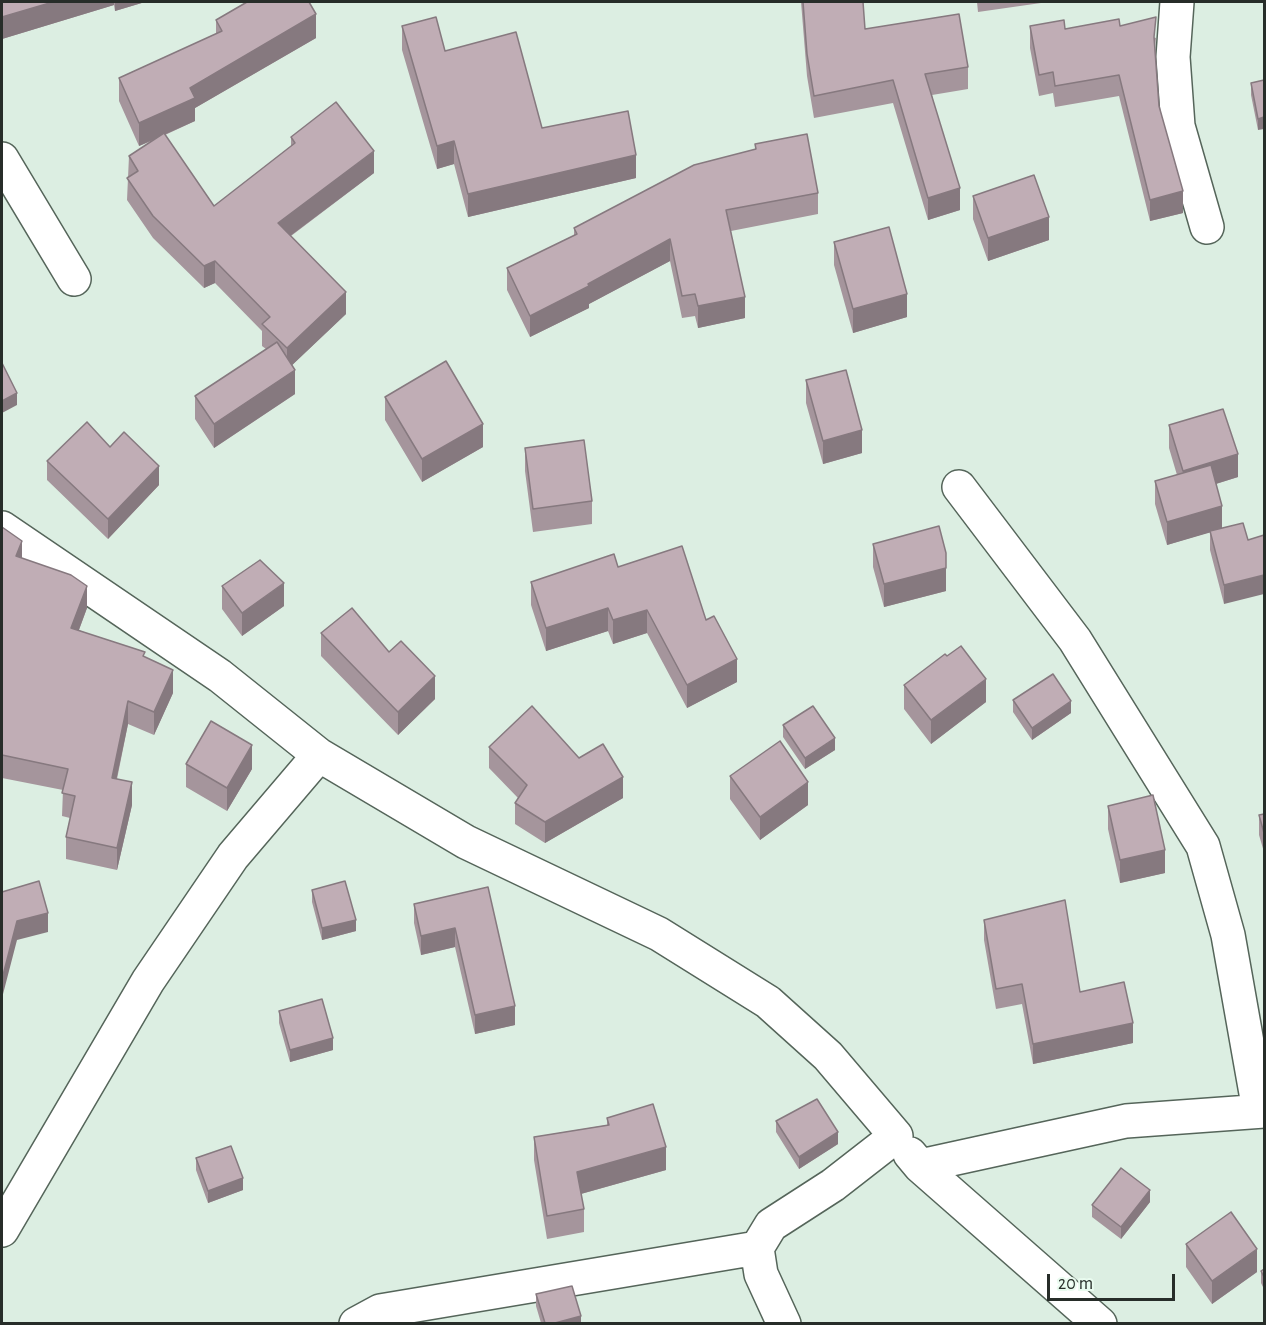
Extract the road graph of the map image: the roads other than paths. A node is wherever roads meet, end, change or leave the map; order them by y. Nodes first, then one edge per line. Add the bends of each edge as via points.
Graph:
1 (1177, 2) edge
2 (2, 159) edge
3 (1207, 227) dead end
4 (74, 279) dead end
5 (959, 487) dead end
6 (2, 528) edge
7 (319, 755) junction
8 (1262, 1110) edge
9 (896, 1136) junction
10 (920, 1166) junction
11 (2, 1230) edge
12 (757, 1248) junction
13 (356, 1323) edge
14 (784, 1323) edge
15 (1100, 1323) edge

1 - 3 street via 1173,57 1178,126
2 - 4 street
5 - 8 street via 1076,640 1203,846 1228,935
6 - 7 street via 220,676
7 - 9 street via 466,842 659,934 768,1002 828,1056
7 - 11 street via 233,856 154,971
8 - 10 street via 1126,1121
9 - 10 street
9 - 12 street via 833,1185 771,1225
10 - 15 street
12 - 13 street via 380,1311
12 - 14 street via 761,1274

